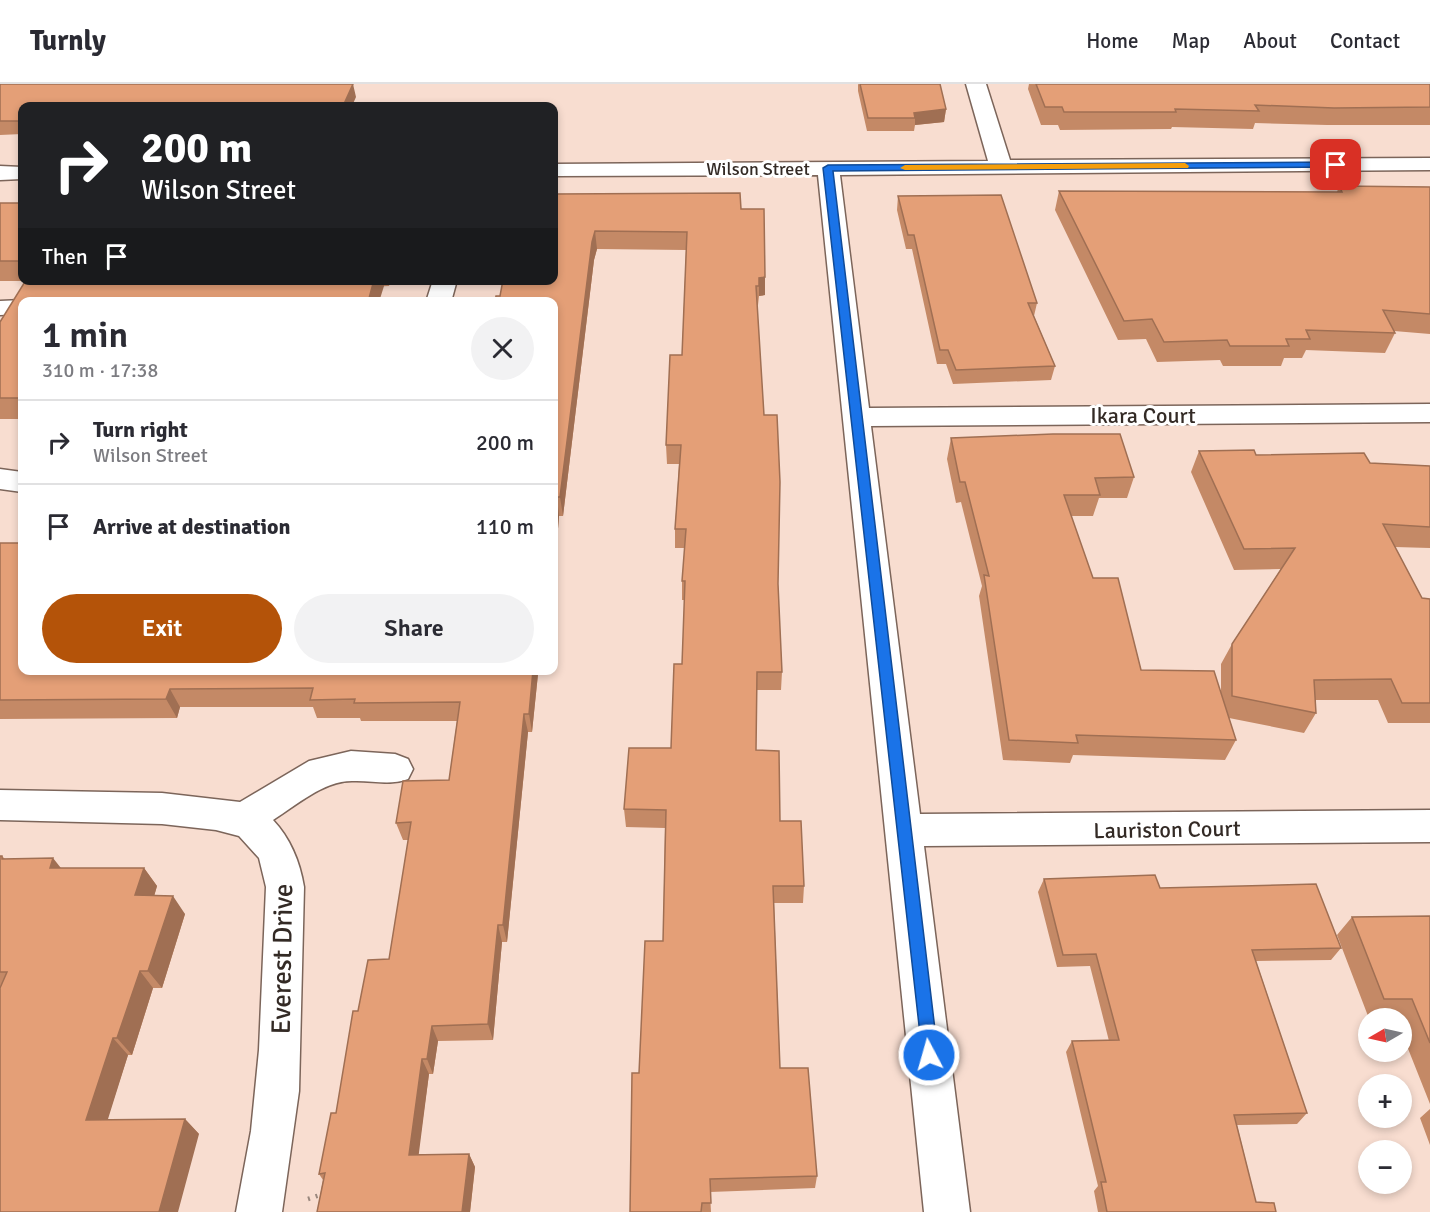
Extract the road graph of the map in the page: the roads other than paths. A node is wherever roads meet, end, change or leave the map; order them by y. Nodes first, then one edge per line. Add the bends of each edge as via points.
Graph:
1 (976, 84) edge
2 (1430, 164) edge
3 (1001, 167) junction
4 (828, 168) junction
5 (558, 170) edge
6 (0, 173) edge
7 (18, 173) edge
8 (18, 307) edge
9 (0, 308) edge
10 (1430, 413) edge
11 (856, 417) junction
12 (0, 479) edge
13 (18, 481) edge
14 (395, 768) dead end
15 (0, 805) edge
16 (243, 819) junction
17 (1430, 826) edge
18 (904, 830) junction
19 (259, 1212) edge
20 (947, 1212) edge

1 - 3 street
2 - 3 street, Wilson Street
3 - 4 street, Wilson Street
4 - 5 street, Wilson Street
4 - 11 street
6 - 7 street
8 - 9 street
10 - 11 street, Ikara Court
11 - 18 street
12 - 13 street
14 - 16 street via 351,766 322,771
15 - 16 street via 53,810 194,811
16 - 19 street, Everest Drive via 269,841 283,867 285,886 278,1095
17 - 18 street, Lauriston Court
18 - 20 street

